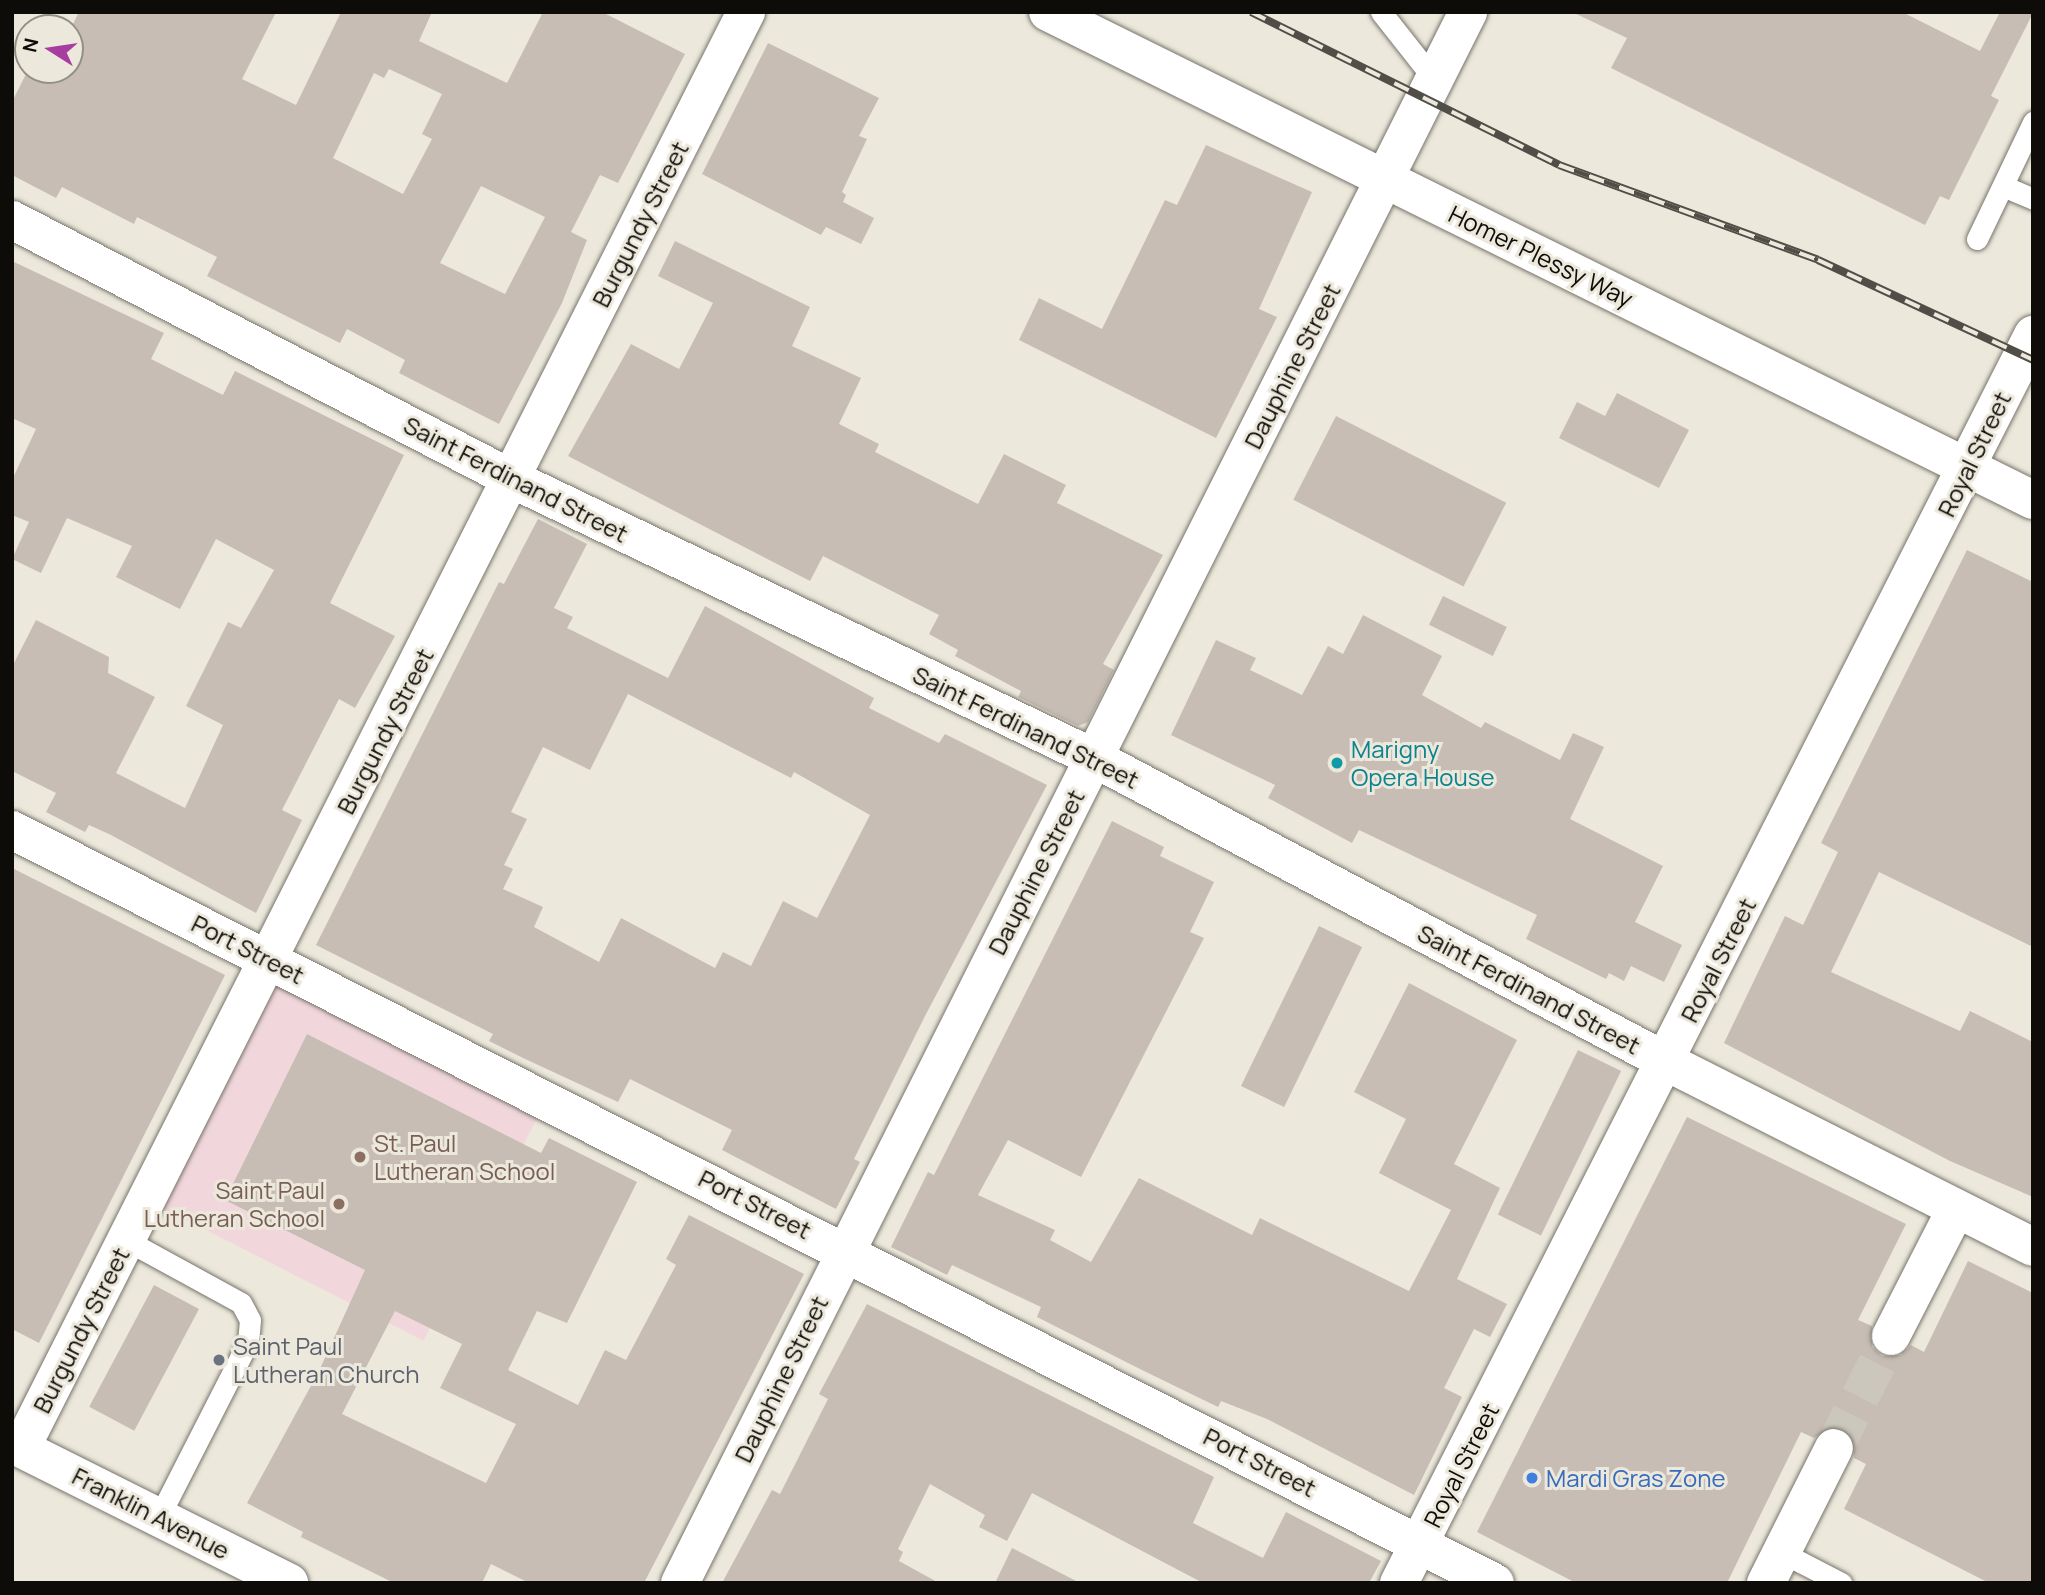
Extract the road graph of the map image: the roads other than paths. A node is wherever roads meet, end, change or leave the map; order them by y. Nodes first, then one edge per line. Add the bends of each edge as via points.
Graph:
1 (746, 12) edge
2 (1048, 12) edge
3 (1381, 12) edge
4 (1468, 12) edge
5 (1434, 79) junction
6 (2033, 122) edge
7 (1386, 180) junction
8 (2003, 186) junction
9 (2033, 199) edge
10 (12, 220) edge
11 (1977, 239) dead end
12 (2033, 335) edge
13 (1968, 466) junction
14 (512, 479) junction
15 (2033, 500) edge
16 (1094, 758) junction
17 (12, 830) edge
18 (269, 959) junction
19 (1667, 1062) junction
20 (1956, 1209) junction
21 (126, 1240) junction
22 (2033, 1247) edge
23 (845, 1250) junction
24 (1891, 1336) tunnel mouth
25 (17, 1446) edge
26 (1834, 1448) tunnel mouth
27 (159, 1517) junction
28 (1421, 1544) junction
29 (1774, 1567) edge
30 (289, 1583) edge
31 (680, 1583) edge
32 (1399, 1583) edge
33 (1495, 1583) edge
34 (1841, 1583) edge

1 - 14 street, Burgundy Street
2 - 7 street, Homer Plessy Way
3 - 5 lane
4 - 5 street, Dauphine Street
5 - 7 street, Dauphine Street
6 - 8 lane
7 - 13 street, Homer Plessy Way
7 - 16 street, Dauphine Street
8 - 9 lane
8 - 11 lane
10 - 14 street, Saint Ferdinand Street
12 - 13 street, Royal Street
13 - 15 street, Homer Plessy Way
13 - 19 street, Royal Street
14 - 16 street, Saint Ferdinand Street
14 - 18 street, Burgundy Street
16 - 19 street, Saint Ferdinand Street
16 - 23 street, Dauphine Street
17 - 18 street, Port Street
18 - 21 street, Burgundy Street
18 - 23 street, Port Street
19 - 20 street, Saint Ferdinand Street
19 - 28 street, Royal Street
20 - 22 street, Saint Ferdinand Street
20 - 24 street
21 - 25 street, Burgundy Street
21 - 27 lane via 241,1303 250,1320 248,1342
23 - 28 street, Port Street
23 - 31 street, Dauphine Street
25 - 27 street, Franklin Avenue
26 - 29 street
27 - 30 street, Franklin Avenue
28 - 32 street, Royal Street
28 - 33 street, Port Street
29 - 34 lane

